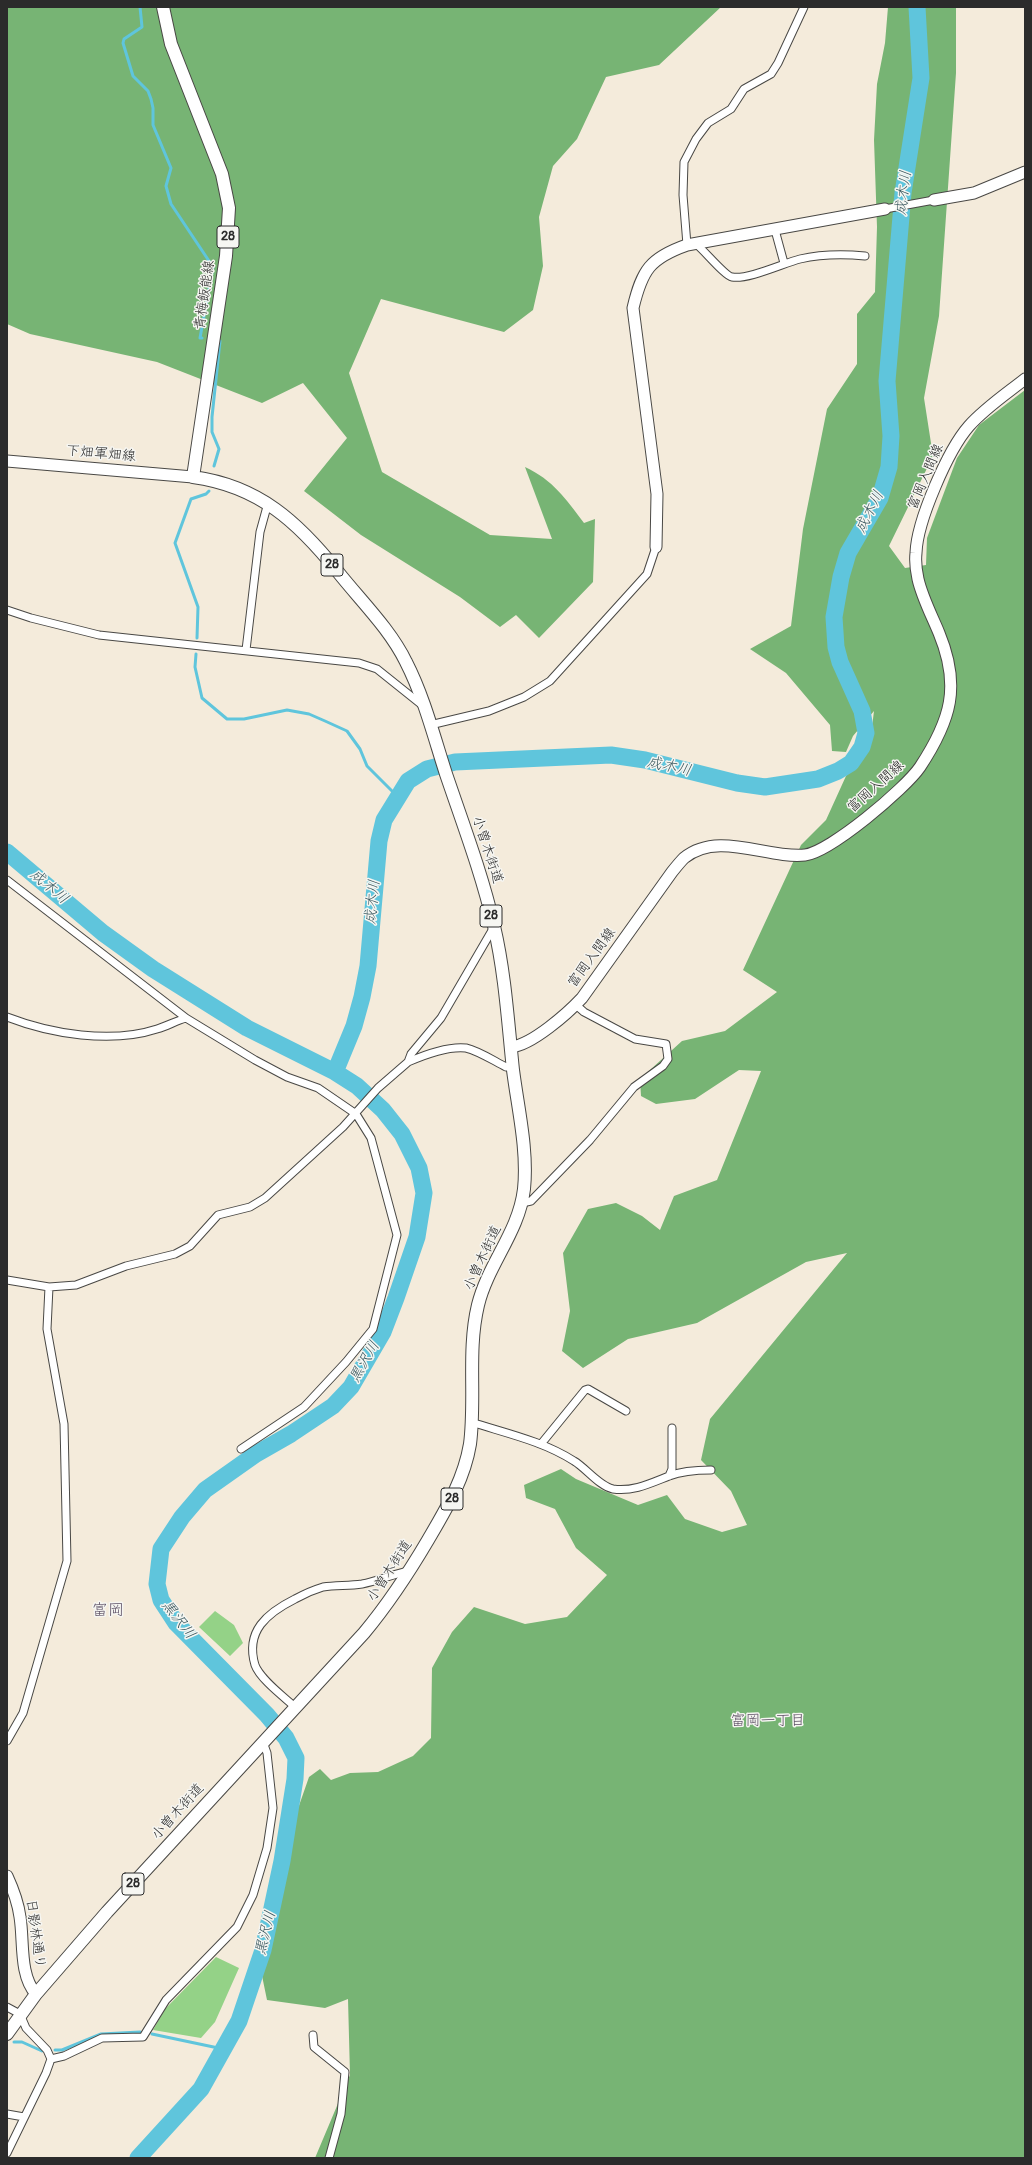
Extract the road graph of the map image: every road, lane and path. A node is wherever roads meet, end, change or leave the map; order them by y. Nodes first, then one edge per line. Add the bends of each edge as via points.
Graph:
1 (163, 7) edge
2 (804, 7) edge
3 (1025, 172) edge
4 (934, 200) joint
5 (885, 210) joint
6 (775, 230) junction
7 (692, 245) junction
8 (865, 256) dead end
9 (784, 263) junction
10 (1025, 379) edge
11 (7, 461) edge
12 (193, 477) junction
13 (268, 503) junction
14 (656, 547) joint
15 (7, 610) edge
16 (246, 650) junction
17 (424, 707) junction
18 (431, 729) junction
19 (7, 880) edge
20 (494, 927) junction
21 (576, 1005) junction
22 (7, 1017) edge
23 (186, 1018) junction
24 (511, 1047) junction
25 (408, 1062) junction
26 (513, 1066) junction
27 (356, 1114) junction
28 (522, 1203) junction
29 (7, 1280) edge
30 (49, 1287) junction
31 (626, 1411) dead end
32 (471, 1422) junction
33 (672, 1428) dead end
34 (541, 1444) junction
35 (241, 1449) dead end
36 (711, 1470) dead end
37 (669, 1476) junction
38 (410, 1571) junction
39 (291, 1711) junction
40 (7, 1741) edge
41 (264, 1741) junction
42 (7, 1876) edge
43 (36, 1994) junction
44 (7, 2007) edge
45 (20, 2014) junction
46 (7, 2034) edge
47 (313, 2035) dead end
48 (51, 2059) junction
49 (7, 2114) edge
50 (24, 2117) junction
51 (7, 2153) edge
52 (329, 2158) edge

1 - 12 main road, 青梅飯能線 / 28 via 171,44 222,174 229,208 226,256
2 - 7 street via 771,74 744,89 731,109 708,123 684,162 683,196
3 - 4 main road via 979,191
4 - 5 street
5 - 6 main road
6 - 7 main road
6 - 9 street
7 - 9 street via 710,256 723,272 732,277
7 - 14 main road via 667,252 651,265 639,283 633,308 657,494
8 - 9 street via 819,255
10 - 21 main road, 富岡入間線 via 982,413 958,440 949,456 922,526 916,551 918,581 946,650 952,680 949,707 943,724 919,767 908,781 879,807 817,852 795,855 723,846 702,849 684,858
11 - 12 main road, 下畑軍畑線
12 - 13 main road, 小曽木街道 / 28 via 223,482
13 - 16 street via 260,532
13 - 17 main road, 小曽木街道 / 28 via 298,527 393,640 406,662
14 - 18 street via 647,574 550,681 524,697
15 - 16 street via 99,636
16 - 17 street via 348,661 369,666 384,674
17 - 18 main road, 小曽木街道 / 28
18 - 20 main road, 小曽木街道 / 28 via 480,873
19 - 23 street
20 - 24 main road, 小曽木街道 / 28
20 - 25 street via 441,1018 411,1054
21 - 24 main road, 富岡入間線 via 528,1042
21 - 28 street via 584,1012 635,1039 666,1044 668,1058 663,1066 634,1087 590,1140 531,1201
22 - 23 street via 70,1034 121,1036 157,1030
23 - 27 street via 287,1077 318,1088
24 - 26 main road, 小曽木街道 / 28
25 - 26 street via 457,1048 472,1050 506,1066
25 - 27 street via 378,1088
26 - 28 main road, 小曽木街道 / 28 via 524,1167
27 - 30 street via 264,1198 250,1207 213,1218 198,1238 184,1250 126,1266 76,1285
27 - 35 street via 371,1138 397,1235 373,1329 304,1407
28 - 32 main road, 小曽木街道 / 28 via 515,1225 478,1303 473,1348
29 - 30 street
30 - 40 street via 47,1329 64,1424 67,1561 23,1713
31 - 34 street via 588,1389 585,1390
32 - 34 street
32 - 38 main road, 小曽木街道 / 28 via 463,1474
33 - 37 street via 672,1469
34 - 37 street via 572,1460 612,1489 654,1484
36 - 37 street via 692,1470
38 - 39 main road, 小曽木街道 / 28 via 388,1605
38 - 39 street via 364,1584 336,1585 313,1590 282,1605 259,1625 254,1636 255,1665
39 - 41 main road, 小曽木街道 / 28
41 - 43 main road, 小曽木街道 / 28 via 107,1912
41 - 48 street via 273,1808 267,1848 253,1895 237,1926 166,2000 143,2037 102,2038 64,2056
42 - 43 main road, 日影林通り via 20,1917 28,1983
43 - 45 main road, 小曽木街道 / 28
44 - 45 street
45 - 46 main road, 小曽木街道 / 28
45 - 48 street via 26,2028 47,2050
47 - 52 street via 314,2047 345,2072 341,2114
48 - 50 street
49 - 50 street
50 - 51 street

